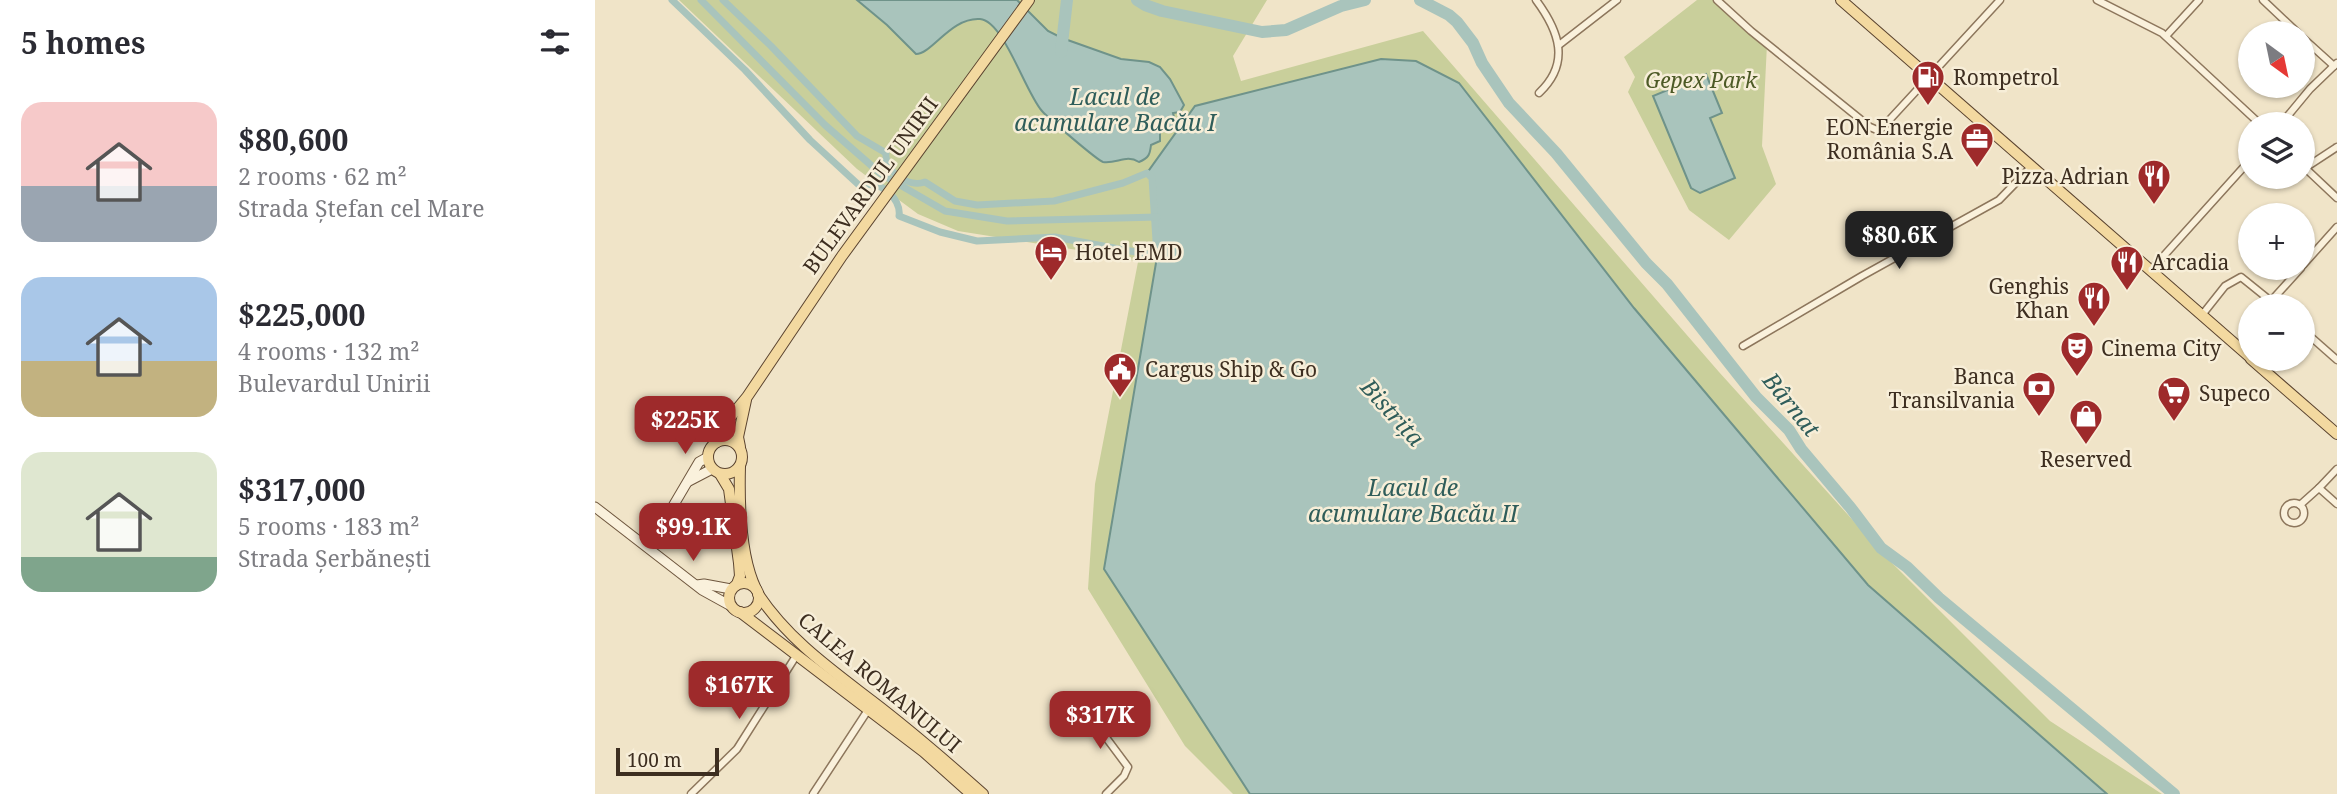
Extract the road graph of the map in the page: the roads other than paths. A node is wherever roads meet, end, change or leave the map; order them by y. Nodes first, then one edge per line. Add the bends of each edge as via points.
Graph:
1 (1029, 0) edge
2 (1536, 0) edge
3 (1617, 0) edge
4 (1717, 0) edge
5 (1731, 0) edge
6 (1841, 0) edge
7 (2000, 0) edge
8 (2097, 0) edge
9 (2199, 0) edge
10 (2263, 0) edge
11 (1724, 7) junction
12 (2285, 21) edge
13 (2166, 36) junction
14 (1559, 45) junction
15 (2315, 48) edge
16 (2335, 65) edge
17 (1931, 76) junction
18 (1539, 93) dead end
19 (2247, 112) edge
20 (2292, 112) edge
21 (2337, 147) edge
22 (2315, 160) edge
23 (2032, 166) junction
24 (2238, 173) edge
25 (2315, 177) edge
26 (2337, 198) edge
27 (2337, 227) edge
28 (2315, 252) edge
29 (2151, 270) junction
30 (2292, 280) edge
31 (2262, 294) edge
32 (2282, 294) edge
33 (2202, 316) junction
34 (2315, 341) edge
35 (1743, 346) dead end
36 (2238, 347) edge
37 (2337, 360) edge
38 (2266, 371) edge
39 (747, 397) junction
40 (2337, 434) edge
41 (717, 442) junction
42 (740, 447) junction
43 (708, 457) junction
44 (740, 466) junction
45 (2337, 469) edge
46 (716, 471) junction
47 (687, 482) junction
48 (2322, 485) junction
49 (2337, 504) edge
50 (2301, 505) dead end
51 (595, 507) edge
52 (649, 547) junction
53 (697, 585) junction
54 (734, 587) junction
55 (757, 592) junction
56 (735, 609) junction
57 (799, 652) junction
58 (1084, 708) dead end
59 (868, 710) junction
60 (691, 794) edge
61 (813, 794) edge
62 (971, 794) edge
63 (983, 794) edge
64 (1106, 794) edge

1 - 39 main road, BULEVARDUL UNIRII via 884,197
2 - 14 street
3 - 14 street
4 - 11 street
5 - 11 street
6 - 17 main road
7 - 17 street
8 - 13 street
9 - 13 street
10 - 12 street
11 - 17 street via 1877,130
13 - 19 street
14 - 18 street via 1555,74
15 - 16 street
16 - 20 street
17 - 23 main road
21 - 22 street
23 - 29 main road
23 - 35 street via 1999,200
24 - 29 street
25 - 26 street
27 - 28 street
29 - 33 main road
30 - 32 street
31 - 33 street via 2241,277 2235,279
33 - 36 main road
34 - 37 street
38 - 40 main road
39 - 41 main road, BULEVARDUL UNIRII
39 - 42 main road, BULEVARDUL UNIRII
41 - 42 main road via 732,441
41 - 43 main road
42 - 44 main road
43 - 46 main road
43 - 47 main road via 699,462
44 - 46 main road via 731,473
44 - 55 main road, CALEA ROMANULUI via 747,564
45 - 48 street
46 - 47 main road
46 - 54 main road via 729,489 739,563
47 - 52 main road
48 - 49 street
48 - 50 street
51 - 52 main road, CALEA ROMANULUI
52 - 53 main road, CALEA ROMANULUI
53 - 54 main road
53 - 56 main road, CALEA ROMANULUI
54 - 55 main road via 748,583
54 - 56 main road via 729,598
55 - 56 main road via 754,608
55 - 57 main road, CALEA ROMANULUI
56 - 57 main road, CALEA ROMANULUI
57 - 59 main road, CALEA ROMANULUI
57 - 60 street via 737,749
57 - 63 main road, CALEA ROMANULUI via 930,746
58 - 64 street via 1128,767
59 - 61 street
59 - 62 main road, CALEA ROMANULUI

